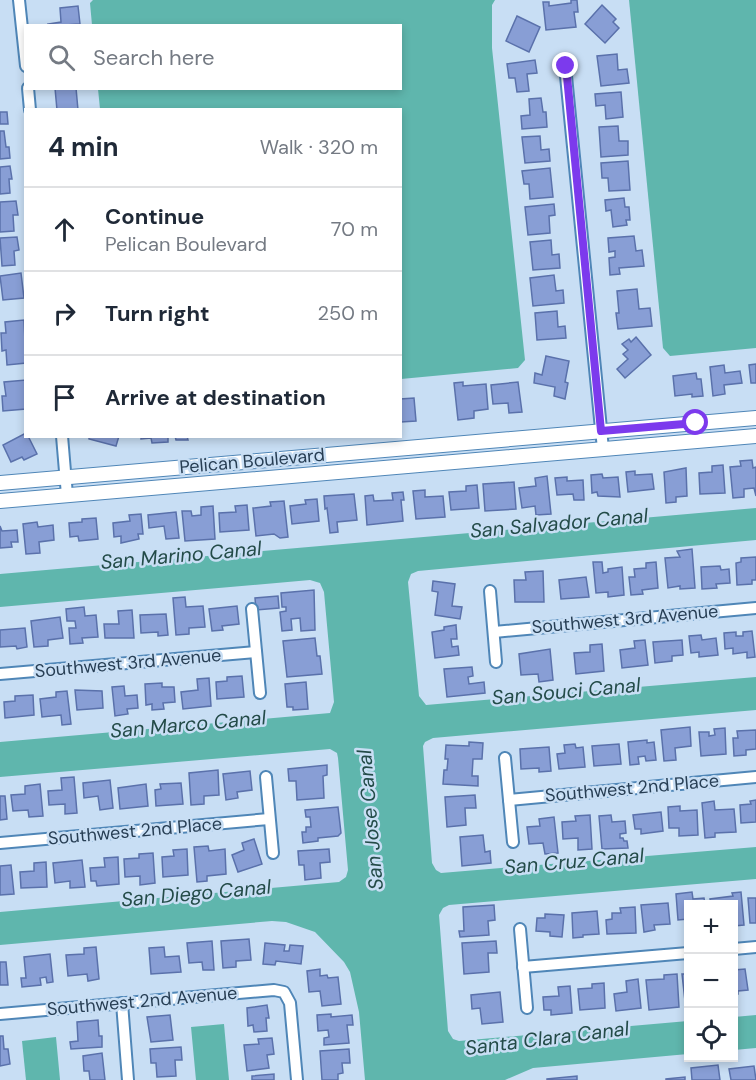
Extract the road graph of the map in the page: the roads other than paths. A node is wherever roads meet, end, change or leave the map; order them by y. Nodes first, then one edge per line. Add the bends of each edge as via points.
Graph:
1 (19, 0) edge
2 (24, 47) edge
3 (566, 66) dead end
4 (28, 90) edge
5 (30, 108) edge
6 (756, 418) edge
7 (601, 431) junction
8 (756, 436) edge
9 (62, 438) edge
10 (603, 449) junction
11 (345, 453) junction
12 (347, 471) junction
13 (65, 476) junction
14 (0, 483) edge
15 (67, 495) junction
16 (0, 501) edge
17 (490, 591) dead end
18 (756, 608) edge
19 (252, 609) dead end
20 (494, 632) junction
21 (256, 652) junction
22 (496, 662) dead end
23 (0, 674) edge
24 (260, 693) dead end
25 (505, 758) dead end
26 (266, 777) dead end
27 (756, 777) edge
28 (509, 800) junction
29 (269, 819) junction
30 (513, 842) dead end
31 (0, 843) edge
32 (273, 853) dead end
33 (520, 929) dead end
34 (756, 947) edge
35 (738, 949) edge
36 (684, 953) edge
37 (523, 967) junction
38 (122, 1003) junction
39 (527, 1008) dead end
40 (0, 1014) edge
41 (128, 1080) edge
42 (297, 1080) edge

1 - 2 street
3 - 7 street
4 - 5 street
6 - 7 street, Pelican Boulevard
7 - 10 street
7 - 11 street, Pelican Boulevard
8 - 10 street, Pelican Boulevard
9 - 13 street
10 - 12 street, Pelican Boulevard
11 - 12 street
11 - 13 street, Pelican Boulevard
12 - 15 street, Pelican Boulevard
13 - 14 street, Pelican Boulevard
13 - 15 street
15 - 16 street, Pelican Boulevard
17 - 20 street
18 - 20 street, Southwest 3rd Avenue
19 - 21 street
20 - 22 street
21 - 23 street, Southwest 3rd Avenue
21 - 24 street
25 - 28 street
26 - 29 street
27 - 28 street, Southwest 2nd Place
28 - 30 street
29 - 31 street, Southwest 2nd Place
29 - 32 street
33 - 37 street
34 - 35 street
36 - 37 street
37 - 39 street
38 - 40 street, Southwest 2nd Avenue
38 - 41 street
38 - 42 street, Southwest 2nd Avenue via 284,992 290,1003

